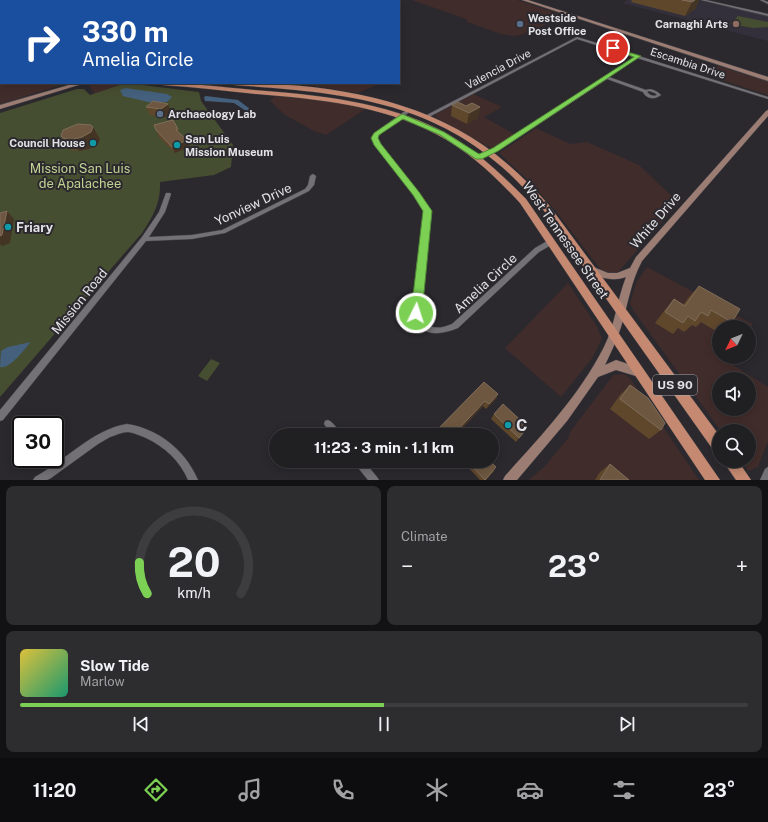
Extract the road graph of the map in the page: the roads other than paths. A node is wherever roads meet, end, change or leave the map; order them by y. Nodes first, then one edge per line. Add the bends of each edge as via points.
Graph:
1 (524, 0) edge
2 (702, 0) edge
3 (761, 0) edge
4 (768, 3) edge
5 (768, 15) edge
6 (579, 38) joint
7 (638, 56) junction
8 (606, 77) junction
9 (768, 79) edge
10 (71, 84) edge
11 (79, 84) edge
12 (195, 84) edge
13 (244, 84) edge
14 (65, 88) junction
15 (307, 90) junction
16 (645, 91) dead end
17 (302, 96) junction
18 (358, 96) junction
19 (768, 98) edge
20 (341, 100) junction
21 (0, 108) edge
22 (410, 110) junction
23 (768, 112) edge
24 (402, 116) junction
25 (427, 116) junction
26 (490, 152) junction
27 (479, 157) junction
28 (314, 176) dead end
29 (168, 194) dead end
30 (520, 198) junction
31 (545, 206) junction
32 (144, 239) junction
33 (551, 242) junction
34 (590, 269) junction
35 (634, 270) junction
36 (621, 312) junction
37 (614, 334) junction
38 (639, 372) junction
39 (594, 374) junction
40 (0, 417) edge
41 (328, 424) dead end
42 (331, 428) edge
43 (712, 436) edge
44 (364, 468) edge
45 (735, 468) edge
46 (768, 472) edge
47 (38, 480) edge
48 (193, 480) edge
49 (374, 480) edge
50 (509, 480) edge
51 (713, 480) edge
52 (744, 480) edge
53 (765, 480) edge

1 - 9 street
2 - 5 street
3 - 4 street
6 - 7 street, Escambia Drive
6 - 25 street, Valencia Drive
7 - 8 street
7 - 19 street, Escambia Drive
8 - 16 street
8 - 26 street
10 - 14 street
11 - 14 street
12 - 17 main road, West Tennessee Street / US 90
13 - 15 main road, West Tennessee Street / US 90
14 - 21 street
15 - 17 main road
15 - 18 main road, West Tennessee Street / US 90
17 - 20 main road, West Tennessee Street / US 90
18 - 20 main road
18 - 22 main road, West Tennessee Street / US 90
20 - 24 main road, West Tennessee Street / US 90
22 - 24 street, Amelia Circle
22 - 25 main road, West Tennessee Street / US 90
23 - 35 street, White Drive via 649,247
24 - 27 main road, West Tennessee Street / US 90 via 442,133
24 - 33 street, Amelia Circle via 374,138 427,211 416,306 418,320 422,324 441,331 455,326 531,255
25 - 26 main road, West Tennessee Street / US 90
26 - 27 street
26 - 31 main road, West Tennessee Street / US 90 via 522,180
27 - 30 main road, West Tennessee Street / US 90 via 508,183
28 - 32 street, Yonview Drive via 307,190 223,232 207,236
29 - 32 street, Mission Road via 162,212
30 - 31 main road via 533,205
30 - 33 main road, West Tennessee Street / US 90
31 - 34 main road, West Tennessee Street / US 90
32 - 40 street, Mission Road
33 - 37 main road, West Tennessee Street / US 90
34 - 35 street via 611,278
34 - 36 main road, West Tennessee Street / US 90
35 - 36 street, White Drive
36 - 37 street, White Drive
36 - 43 main road, West Tennessee Street / US 90
37 - 38 main road, West Tennessee Street / US 90
37 - 39 street, White Drive
38 - 39 street via 616,365
38 - 51 main road, West Tennessee Street / US 90
39 - 50 street, White Drive via 550,434
41 - 42 street
44 - 49 street
45 - 52 main road
46 - 53 street
47 - 48 street via 54,472 111,432 127,428 148,434 171,448 185,463

